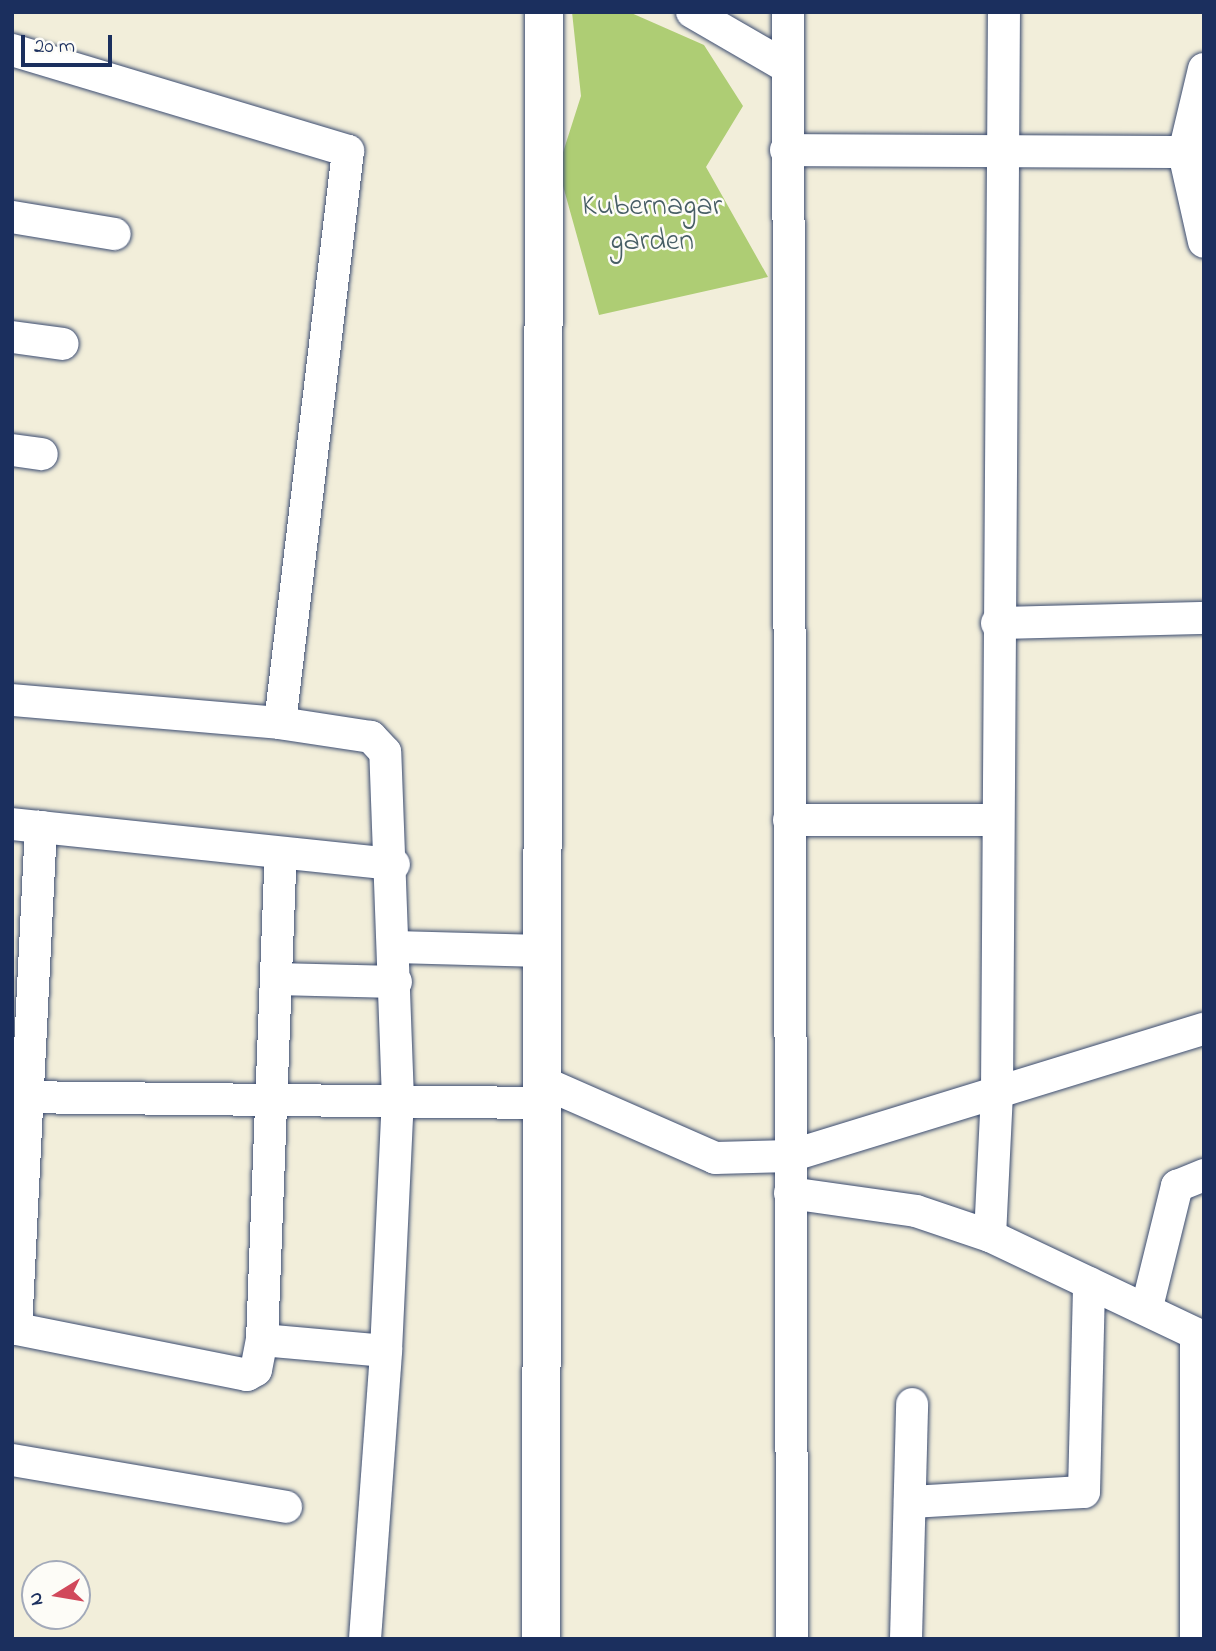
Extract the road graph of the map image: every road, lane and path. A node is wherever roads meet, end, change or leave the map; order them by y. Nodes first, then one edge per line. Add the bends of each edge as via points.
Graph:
1 (544, 12) edge
2 (691, 12) edge
3 (788, 12) edge
4 (1004, 12) edge
5 (12, 50) edge
6 (787, 67) junction
7 (1204, 69) edge
8 (786, 150) junction
9 (1004, 152) junction
10 (1194, 152) edge
11 (12, 216) edge
12 (115, 234) dead end
13 (1204, 243) edge
14 (12, 337) edge
15 (63, 344) dead end
16 (1204, 618) edge
17 (997, 623) junction
18 (12, 700) edge
19 (280, 723) junction
20 (789, 820) junction
21 (998, 820) junction
22 (27, 825) edge
23 (281, 856) junction
24 (394, 864) junction
25 (395, 947) junction
26 (542, 951) junction
27 (276, 979) junction
28 (396, 982) junction
29 (1204, 1029) edge
30 (541, 1092) junction
31 (997, 1092) junction
32 (21, 1098) edge
33 (271, 1098) junction
34 (398, 1100) junction
35 (790, 1156) junction
36 (1204, 1175) edge
37 (790, 1193) junction
38 (990, 1236) junction
39 (1088, 1283) junction
40 (1147, 1307) junction
41 (14, 1329) edge
42 (1200, 1336) edge
43 (262, 1340) junction
44 (386, 1351) junction
45 (912, 1404) dead end
46 (12, 1460) edge
47 (910, 1502) junction
48 (286, 1507) dead end
49 (1200, 1565) edge
50 (365, 1639) edge
51 (541, 1639) edge
52 (792, 1639) edge
53 (906, 1639) edge
54 (1196, 1639) edge

1 - 26 street
2 - 6 street
3 - 6 street
4 - 9 street
5 - 19 street via 348,151
6 - 8 street
7 - 10 street
8 - 9 street
8 - 20 street
9 - 10 street
9 - 17 street
10 - 13 street
11 - 12 street
14 - 15 street
16 - 17 street
17 - 21 street
18 - 19 street
19 - 24 street via 370,737 382,744
20 - 21 street
20 - 35 street
21 - 31 street
22 - 23 street
22 - 32 street
23 - 24 street
23 - 27 street
24 - 25 street
25 - 26 street
25 - 28 street
26 - 30 street
27 - 28 street
27 - 33 street
28 - 34 street
29 - 31 street
30 - 34 street
30 - 35 street via 715,1158
30 - 51 street
31 - 35 street
31 - 38 street
32 - 33 street
32 - 41 street
33 - 34 street
33 - 43 street
34 - 44 street
35 - 37 street
36 - 40 street via 1177,1186
37 - 38 street via 916,1211
37 - 52 street
38 - 39 street
39 - 40 street
39 - 47 street via 1084,1492
40 - 42 street
41 - 43 street via 247,1375 256,1370
42 - 49 street
43 - 44 street
44 - 50 street
45 - 47 street
46 - 48 street
47 - 53 street
49 - 54 street

